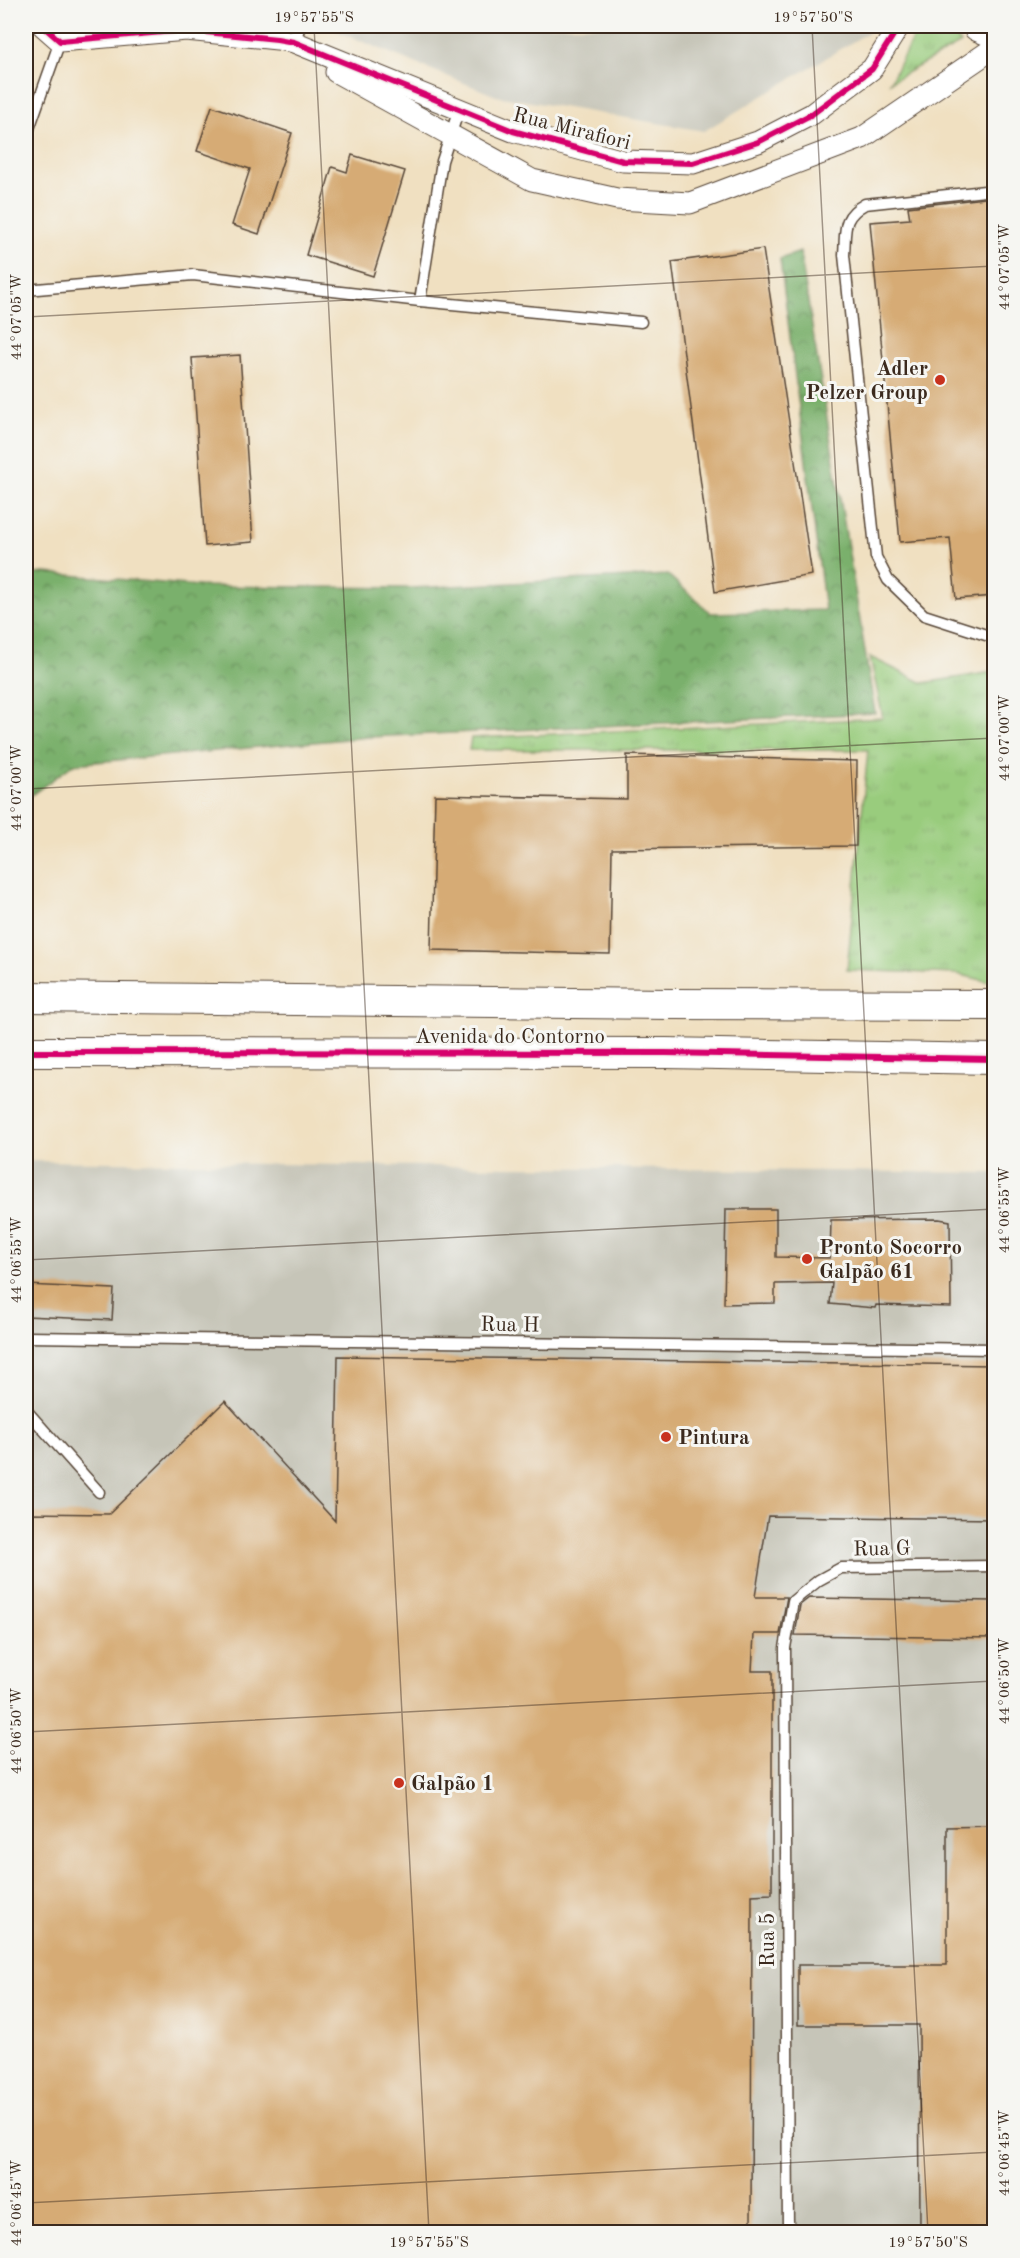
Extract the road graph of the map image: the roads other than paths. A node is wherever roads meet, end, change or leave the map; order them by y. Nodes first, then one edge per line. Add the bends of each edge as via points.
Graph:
1 (43, 26) edge
2 (256, 26) edge
3 (899, 26) edge
4 (978, 26) edge
5 (994, 33) edge
6 (291, 39) edge
7 (60, 41) junction
8 (994, 48) edge
9 (459, 109) junction
10 (449, 135) junction
11 (26, 137) edge
12 (994, 190) edge
13 (26, 290) edge
14 (420, 301) junction
15 (641, 322) dead end
16 (994, 634) edge
17 (26, 997) edge
18 (994, 1005) edge
19 (26, 1052) edge
20 (994, 1059) edge
21 (26, 1337) edge
22 (994, 1349) edge
23 (26, 1410) edge
24 (99, 1492) dead end
25 (994, 1566) edge
26 (785, 1648) joint
27 (788, 2232) edge

1 - 7 street
2 - 6 street
3 - 9 street, Rua Mirafiori via 872,69 812,114 758,142 693,163 623,161 513,131
4 - 5 street
6 - 7 street via 186,30
6 - 9 street, Rua Mirafiori
6 - 10 street
7 - 11 lane
8 - 10 street via 861,138 690,203 617,199 532,180
9 - 10 lane
10 - 14 lane
12 - 16 lane via 865,204 846,221 844,255 876,557 888,580 924,615 988,636
13 - 14 lane via 193,275
14 - 15 lane
17 - 18 street, Avenida do Contorno
19 - 20 street, Avenida do Contorno via 666,1053
21 - 22 lane, Rua H
23 - 24 lane
25 - 26 lane, Rua G via 841,1568 793,1601
26 - 27 lane, Rua 5

